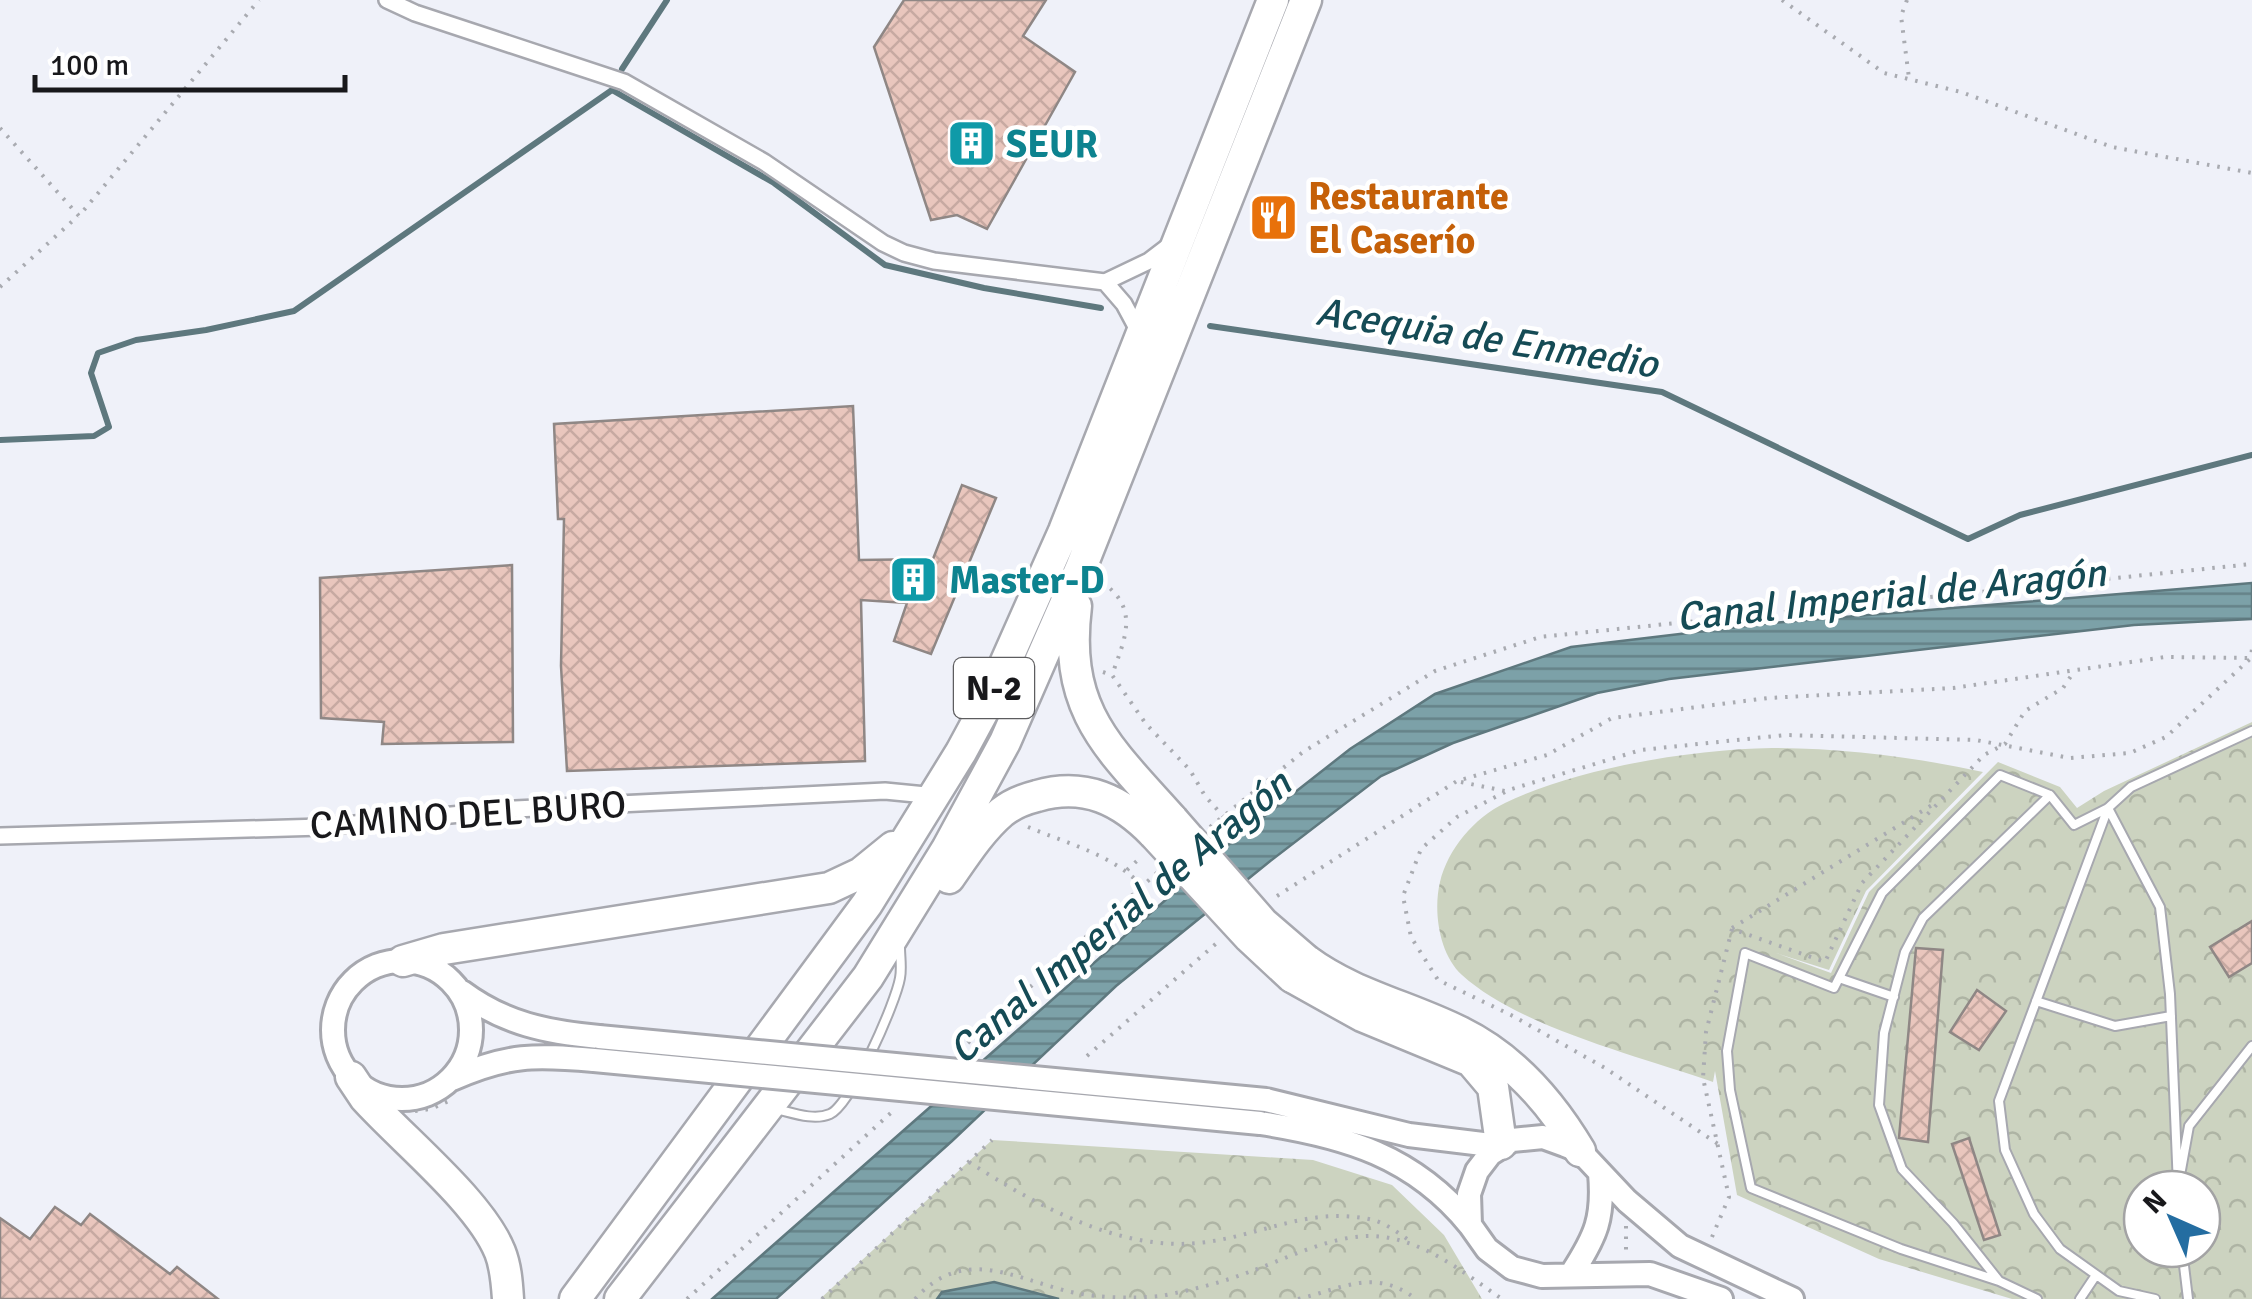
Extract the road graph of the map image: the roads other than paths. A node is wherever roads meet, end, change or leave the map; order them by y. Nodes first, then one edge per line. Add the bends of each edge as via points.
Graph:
1 (387, 0) edge
2 (1274, 0) edge
3 (1306, 0) edge
4 (1182, 230) junction
5 (1105, 282) junction
6 (1140, 337) junction
7 (1082, 568) junction
8 (2252, 731) edge
9 (2050, 795) junction
10 (936, 796) junction
11 (2108, 808) junction
12 (918, 825) junction
13 (1164, 827) junction
14 (0, 836) edge
15 (899, 941) junction
16 (403, 961) junction
17 (1299, 968) junction
18 (868, 976) junction
19 (1839, 978) junction
20 (458, 989) junction
21 (1894, 998) junction
22 (2036, 1001) junction
23 (2171, 1016) junction
24 (2252, 1046) edge
25 (596, 1048) junction
26 (351, 1078) junction
27 (452, 1079) junction
28 (767, 1108) junction
29 (1263, 1112) junction
30 (1493, 1138) junction
31 (1590, 1162) junction
32 (2177, 1169) edge
33 (2181, 1169) edge
34 (1470, 1225) junction
35 (2184, 1269) edge
36 (1571, 1274) junction
37 (1532, 1275) junction
38 (2096, 1275) junction
39 (1999, 1281) junction
40 (508, 1299) edge
41 (575, 1299) edge
42 (620, 1299) edge
43 (1538, 1299) edge
44 (1574, 1299) edge
45 (1721, 1299) edge
46 (1792, 1299) edge
47 (2037, 1299) edge
48 (2080, 1299) edge
49 (2155, 1299) edge
50 (2188, 1299) edge

1 - 5 street via 624,82 764,162 904,254
2 - 4 highway, N-2
3 - 7 highway, N-2
4 - 5 street via 1150,261
4 - 6 highway, N-2
5 - 6 street via 1134,318
6 - 10 highway, N-2 via 1012,650
7 - 13 highway via 1072,636 1078,690 1100,735
7 - 18 highway, N-2 via 1005,742
8 - 11 lane via 2132,788
9 - 11 lane via 2074,825
9 - 19 lane via 2000,775 1882,893
9 - 21 lane via 1924,918 1905,952
10 - 12 highway, N-2
10 - 14 street, CAMINO DEL BURO via 885,791 515,809 322,827
11 - 22 lane
11 - 23 lane via 2160,907
12 - 16 highway via 861,873 830,888
12 - 41 highway, N-2
13 - 15 highway via 1088,791 1048,793 1005,809
13 - 17 highway, bridge via 1248,937
15 - 18 highway
15 - 28 lane via 901,976 842,1105 812,1116
16 - 20 main road via 424,964
16 - 26 main road via 365,972 339,1002 334,1042
17 - 30 highway via 1362,1016 1471,1060 1493,1087
17 - 31 highway via 1491,1050 1530,1084
18 - 28 highway, N-2
19 - 21 lane
19 - 39 lane via 1834,988 1745,953 1727,1051 1752,1188
20 - 25 main road via 494,1014
20 - 27 main road via 472,1026
21 - 39 lane via 1884,1033 1880,1105 1902,1169
22 - 23 lane via 2115,1026
22 - 38 lane via 1999,1101 2005,1150 2034,1214 2060,1250
23 - 32 lane
24 - 33 lane via 2189,1126
25 - 27 main road via 519,1056
25 - 29 main road, bridge
26 - 27 main road via 395,1099 435,1092
26 - 40 highway via 490,1232 502,1255
28 - 42 highway, N-2
29 - 30 main road via 1408,1135
29 - 34 main road via 1401,1164 1437,1188
30 - 31 main road via 1543,1137
30 - 34 main road via 1472,1182
31 - 36 main road via 1603,1208
31 - 46 main road via 1680,1246
34 - 37 main road via 1495,1256
35 - 50 lane
36 - 37 main road
36 - 44 main road
36 - 45 main road via 1650,1274
37 - 43 main road
38 - 48 lane
38 - 49 lane via 2119,1291
39 - 47 lane

